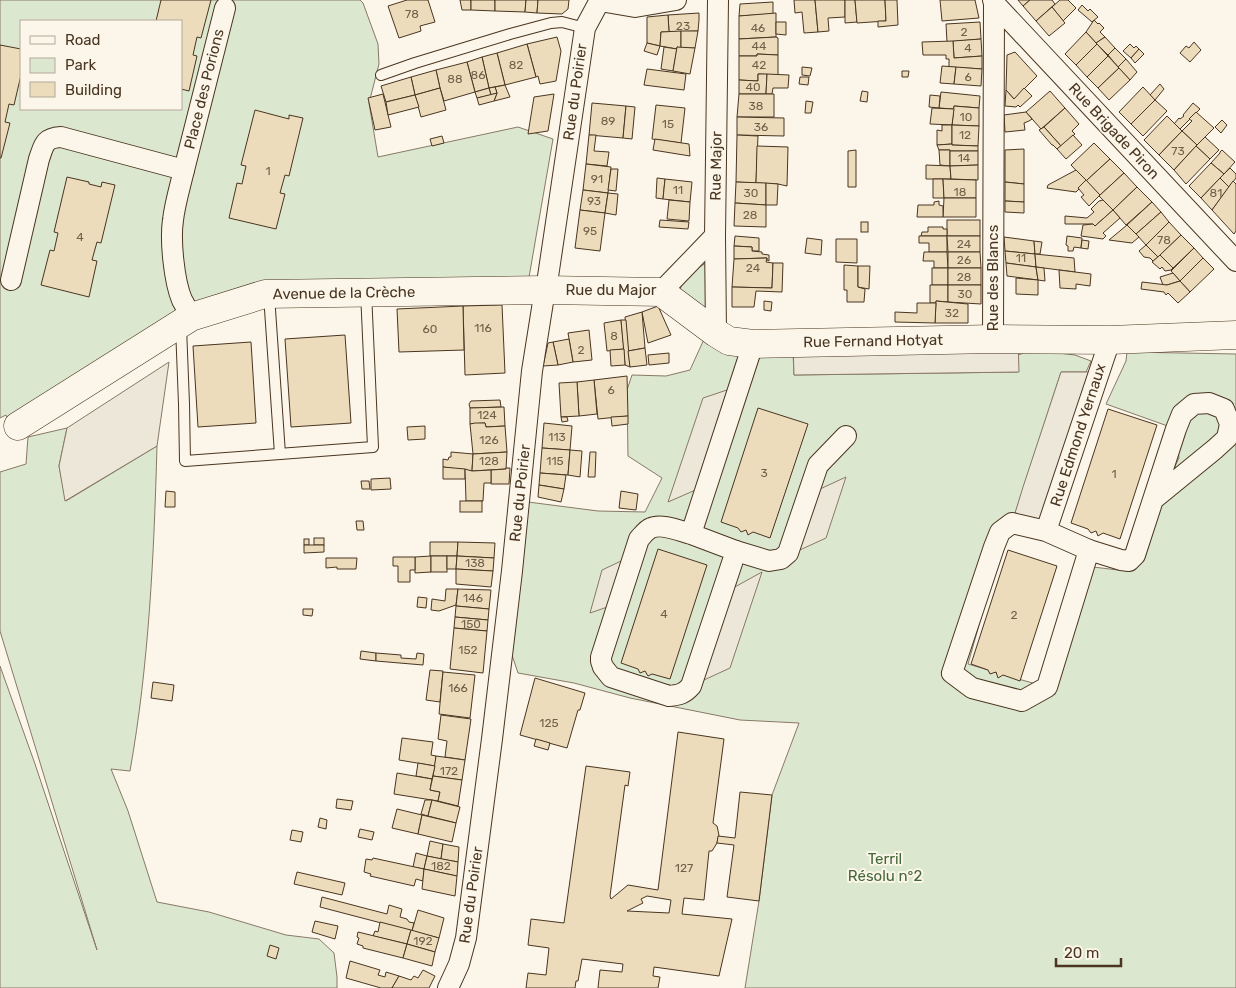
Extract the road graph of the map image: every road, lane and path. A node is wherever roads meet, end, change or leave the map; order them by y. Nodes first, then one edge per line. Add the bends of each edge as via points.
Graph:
1 (676, 0) edge
2 (718, 0) edge
3 (600, 1) edge
4 (994, 2) edge
5 (225, 8) dead end
6 (585, 28) junction
7 (381, 76) dead end
8 (184, 170) junction
9 (714, 236) junction
10 (1236, 261) edge
11 (11, 280) dead end
12 (546, 290) junction
13 (366, 292) junction
14 (661, 292) junction
15 (269, 294) junction
16 (186, 320) junction
17 (716, 333) junction
18 (1236, 335) edge
19 (993, 339) junction
20 (1110, 340) junction
21 (753, 344) junction
22 (10, 430) edge
23 (846, 436) dead end
24 (280, 454) junction
25 (1155, 498) junction
26 (1046, 531) junction
27 (691, 534) junction
28 (1089, 550) junction
29 (736, 551) junction
30 (448, 988) edge

1 - 3 street via 635,7
2 - 9 street, Rue Major
3 - 6 street, Rue du Poirier
4 - 10 street, Rue Brigade Piron
4 - 19 street, Rue des Blancs
5 - 8 street, Place des Porions
6 - 7 lane via 562,22 551,23
6 - 12 street, Rue du Poirier
8 - 11 street, Place des Porions via 52,137 39,159
8 - 16 street, Place des Porions via 172,234 173,256
9 - 14 street, Rue du Major
9 - 17 street, Rue Major
12 - 13 street, Avenue de la Crèche
12 - 14 street, Rue du Major
12 - 30 street, Rue du Poirier via 532,372 492,739 466,938
13 - 15 street, Avenue de la Crèche
13 - 24 lane via 373,447
14 - 17 street, Rue Fernand Hotyat
15 - 16 street, Avenue de la Crèche
15 - 24 lane
16 - 22 street, Avenue de la Crèche
16 - 24 lane via 185,462
17 - 21 street, Rue Fernand Hotyat via 729,341
18 - 20 street, Rue des Blancs
19 - 20 street, Rue des Blancs
19 - 21 street, Rue Fernand Hotyat
20 - 26 street, Rue Edmond Yernaux
21 - 27 street
23 - 29 street via 818,465 788,553 781,559 769,561
25 - 25 street via 1182,414 1194,404 1209,402 1224,409 1230,424 1227,438
25 - 28 street via 1135,555 1129,561
26 - 28 street
26 - 28 street via 1012,523 1000,532 952,673 972,688 1022,702 1047,687
27 - 29 street
27 - 29 street via 660,526 652,527 639,539 601,657 603,667 611,677 669,696 678,696 692,686

